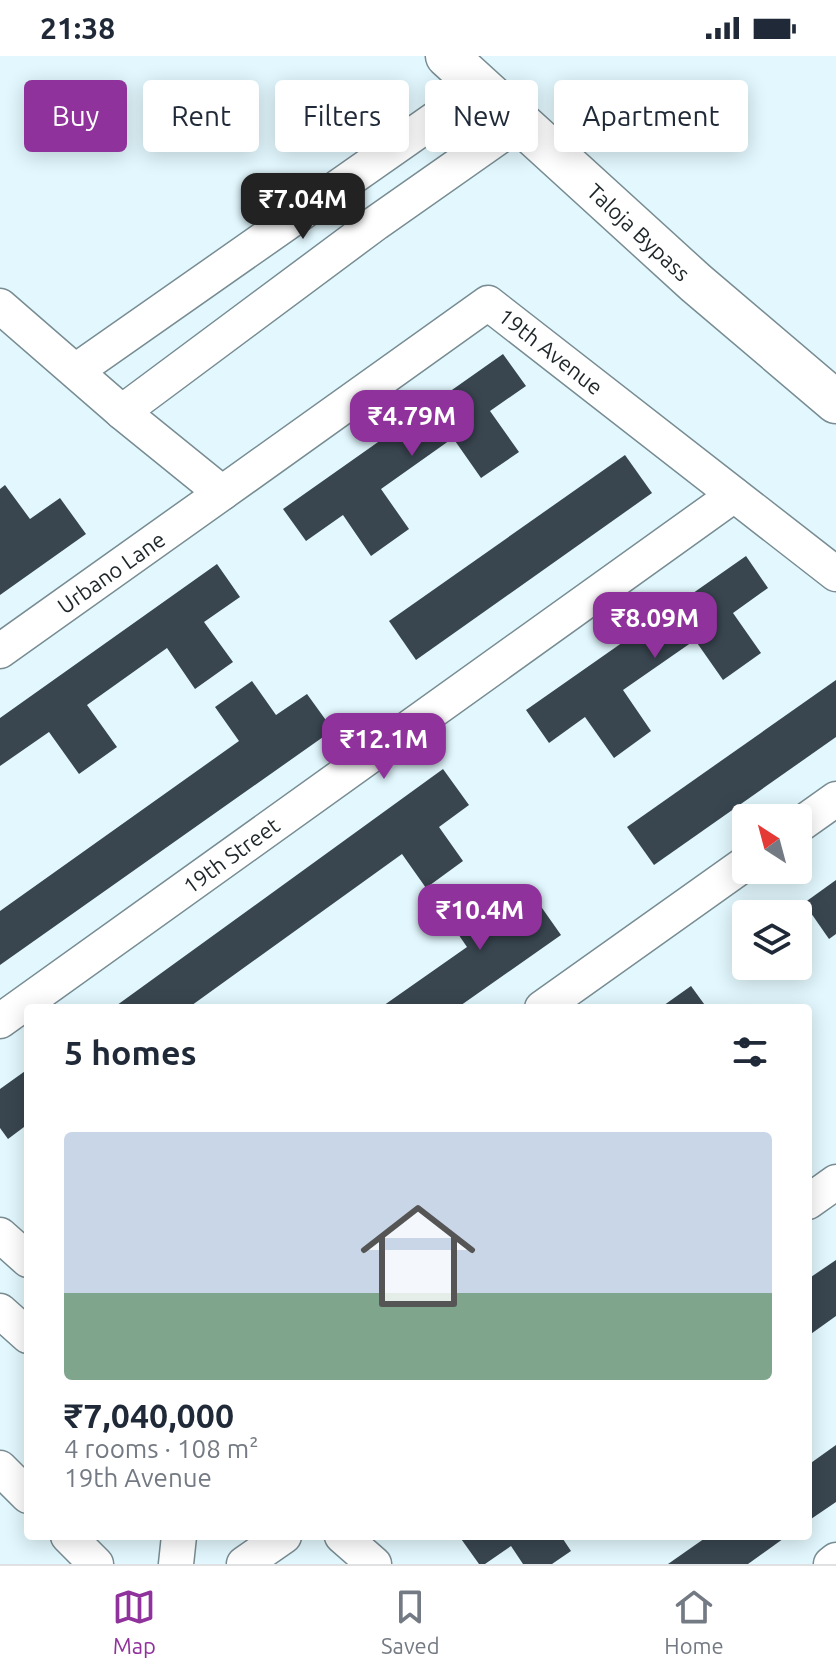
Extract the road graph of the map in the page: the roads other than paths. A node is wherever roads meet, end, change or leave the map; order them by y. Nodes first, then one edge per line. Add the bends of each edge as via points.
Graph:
1 (447, 56) edge
2 (473, 80) edge
3 (425, 126) edge
4 (538, 138) edge
5 (477, 152) edge
6 (0, 306) edge
7 (77, 370) junction
8 (836, 402) edge
9 (122, 412) junction
10 (222, 493) junction
11 (734, 495) junction
12 (836, 574) edge
13 (0, 651) edge
14 (836, 799) edge
15 (812, 816) edge
16 (732, 873) edge
17 (548, 1004) edge
18 (0, 1021) edge
19 (836, 1182) edge
20 (812, 1199) edge
21 (0, 1235) edge
22 (24, 1256) edge
23 (0, 1311) edge
24 (24, 1332) edge
25 (0, 1468) edge
26 (24, 1492) edge
27 (72, 1540) edge
28 (179, 1540) edge
29 (836, 1560) edge
30 (96, 1564) edge
31 (176, 1564) edge
32 (831, 1564) edge

1 - 2 main road, Taloja Bypass
3 - 7 street
4 - 8 main road, Taloja Bypass
5 - 9 street
6 - 7 street
7 - 9 street
9 - 10 street
10 - 11 street, 19th Avenue via 488,303
10 - 13 street, Urbano Lane
11 - 12 street, 19th Avenue
11 - 18 street, 19th Street
14 - 15 street
16 - 17 street
19 - 20 street
21 - 22 street
23 - 24 street
25 - 26 street
27 - 30 street
28 - 31 street
29 - 32 street

